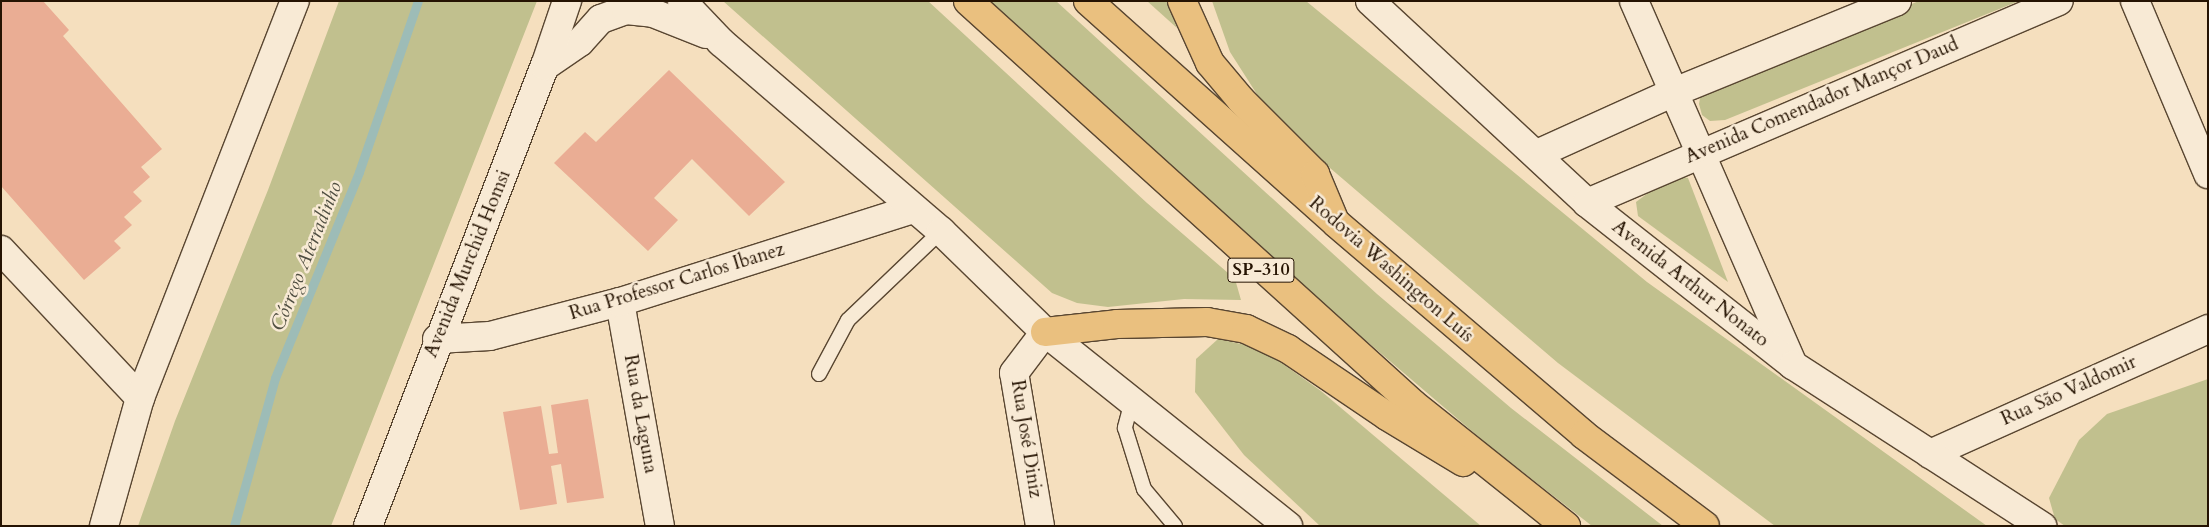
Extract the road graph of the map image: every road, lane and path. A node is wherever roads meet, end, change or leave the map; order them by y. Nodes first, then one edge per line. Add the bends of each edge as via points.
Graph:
1 (295, 1) edge
2 (567, 1) edge
3 (682, 1) edge
4 (968, 1) edge
5 (1088, 1) edge
6 (1370, 1) edge
7 (1634, 1) edge
8 (1897, 1) edge
9 (2059, 1) edge
10 (2134, 1) edge
11 (1185, 6) edge
12 (721, 42) junction
13 (545, 66) junction
14 (1672, 93) junction
15 (1699, 152) junction
16 (1537, 154) junction
17 (2208, 174) edge
18 (1587, 203) junction
19 (914, 209) junction
20 (1336, 223) junction
21 (941, 231) junction
22 (1, 250) edge
23 (620, 302) junction
24 (2208, 329) edge
25 (1045, 332) junction
26 (438, 339) junction
27 (1793, 365) junction
28 (819, 374) dead end
29 (140, 398) junction
30 (1132, 401) junction
31 (1930, 454) junction
32 (104, 526) edge
33 (368, 526) edge
34 (660, 526) edge
35 (1040, 526) edge
36 (1175, 526) edge
37 (1288, 526) edge
38 (1565, 526) edge
39 (1705, 526) edge
40 (2042, 526) edge

1 - 29 main road
2 - 13 main road, Avenida Murchid Homsi
3 - 12 main road
4 - 38 highway, SP-310 via 1413,404
5 - 20 highway, Rodovia Washington Luís
6 - 16 main road, Avenida Arthur Nonato
7 - 14 main road
8 - 14 main road
9 - 15 main road, Avenida Comendador Mançor Daud
10 - 17 main road
11 - 20 highway via 1210,63 1241,100 1315,174
12 - 13 main road via 680,22 653,13 626,10 601,19 580,42
12 - 19 main road
13 - 26 main road, Avenida Murchid Homsi
14 - 15 main road
14 - 16 main road
15 - 18 main road, Avenida Comendador Mançor Daud
15 - 27 main road
16 - 18 main road, Avenida Arthur Nonato
18 - 27 main road, Avenida Arthur Nonato
19 - 21 main road
19 - 23 main road, Rua Professor Carlos Ibanez
20 - 39 highway, Rodovia Washington Luís via 1584,435
21 - 25 main road
21 - 28 lane via 848,320
22 - 29 main road
23 - 26 main road, Rua Professor Carlos Ibanez via 490,336
23 - 34 main road, Rua da Laguna
24 - 31 main road, Rua São Valdomir
25 - 30 main road
25 - 35 main road, Rua José Diniz via 1014,373
25 - 38 highway via 1117,324 1207,322 1246,329 1288,349 1388,416
26 - 33 main road, Avenida Murchid Homsi
27 - 31 main road, Avenida Arthur Nonato
29 - 32 main road
30 - 36 lane via 1125,428 1144,489
30 - 37 main road
31 - 40 main road, Avenida Arthur Nonato

